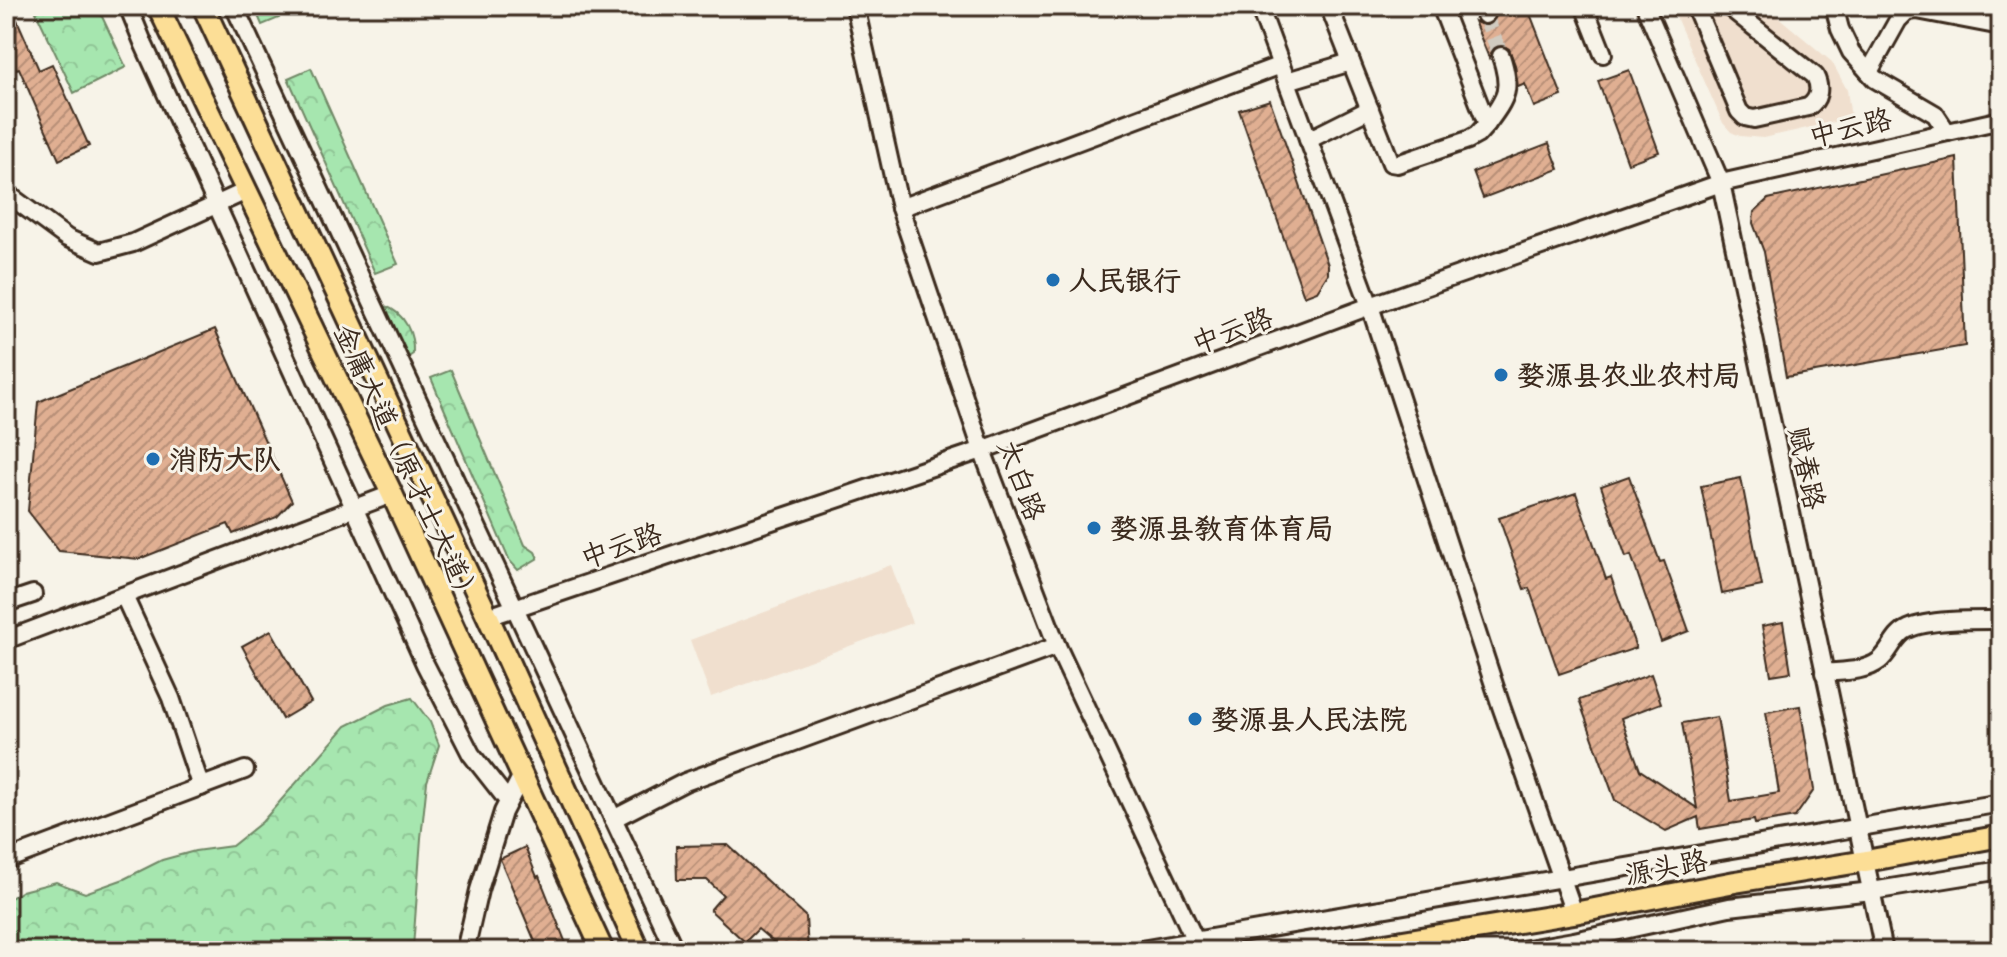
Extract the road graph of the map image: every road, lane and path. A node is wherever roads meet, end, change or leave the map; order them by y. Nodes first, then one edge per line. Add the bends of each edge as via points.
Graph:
1 (128, 6) edge
2 (158, 6) edge
3 (203, 6) edge
4 (234, 6) edge
5 (855, 6) edge
6 (1259, 6) edge
7 (1329, 6) edge
8 (1441, 6) edge
9 (1584, 6) edge
10 (1645, 6) edge
11 (1695, 6) edge
12 (1728, 6) edge
13 (1834, 6) edge
14 (2001, 26) edge
15 (1603, 54) dead end
16 (1501, 56) tunnel mouth
17 (1351, 62) junction
18 (1869, 72) junction
19 (1284, 73) junction
20 (1370, 109) junction
21 (2001, 120) edge
22 (1487, 124) junction
23 (1947, 132) junction
24 (1308, 140) junction
25 (1721, 183) junction
26 (246, 191) junction
27 (6, 193) edge
28 (217, 204) junction
29 (900, 208) junction
30 (1370, 306) junction
31 (982, 450) junction
32 (392, 494) junction
33 (355, 508) junction
34 (33, 594) dead end
35 (124, 596) junction
36 (6, 603) edge
37 (515, 608) junction
38 (488, 617) junction
39 (2001, 620) edge
40 (6, 640) edge
41 (1057, 646) junction
42 (1824, 673) junction
43 (245, 770) dead end
44 (522, 775) junction
45 (201, 787) junction
46 (508, 801) junction
47 (2001, 803) edge
48 (613, 819) junction
49 (1857, 828) junction
50 (2001, 836) edge
51 (6, 860) edge
52 (1866, 861) junction
53 (2001, 870) edge
54 (1562, 878) junction
55 (1872, 891) junction
56 (1574, 913) junction
57 (1198, 946) edge
58 (465, 951) edge
59 (603, 951) edge
60 (639, 951) edge
61 (675, 951) edge
62 (1135, 951) edge
63 (1342, 951) edge
64 (1516, 951) edge
65 (1884, 951) edge

1 - 28 street
2 - 26 main road, 金庸大道（原才士大道）
3 - 38 main road, 金庸大道（原才士大道）
4 - 37 street
5 - 29 street, 太白路
6 - 19 street
7 - 17 street
8 - 22 street
9 - 15 street
10 - 25 street, 赋春路
11 - 12 street via 1745,117 1814,103 1819,88 1815,76
13 - 18 street via 1851,52
14 - 18 street via 1907,11
16 - 22 street via 1507,92
17 - 19 street
17 - 20 street
18 - 23 street via 1935,114
19 - 24 street
19 - 29 street
20 - 22 street via 1391,163 1397,164 1468,140
20 - 24 street
21 - 23 street, 中云路
23 - 25 street, 中云路
24 - 30 street
25 - 30 street, 中云路
25 - 42 street, 赋春路
26 - 28 street
26 - 32 main road, 金庸大道（原才士大道）
27 - 28 street via 67,238 99,252 133,243
28 - 33 street
29 - 31 street, 太白路
30 - 31 street, 中云路
30 - 54 street
31 - 37 street, 中云路
31 - 41 street, 太白路
32 - 33 street
32 - 44 main road, 金庸大道（原才士大道）
33 - 35 street
33 - 46 street via 471,754
34 - 36 street
35 - 40 street
35 - 45 street via 171,698
37 - 38 street, 中云路
37 - 48 street
38 - 60 main road, 金庸大道（原才士大道）
39 - 42 street via 1910,628 1868,667
41 - 48 street via 685,782
41 - 57 street, 太白路
42 - 49 street, 赋春路
43 - 45 street
44 - 46 street
44 - 59 main road, 金庸大道（原才士大道）
45 - 51 street
46 - 58 street
47 - 49 street
48 - 61 street
49 - 52 street, 赋春路
49 - 54 street
50 - 52 main road, 源头路
52 - 55 street, 赋春路
52 - 56 main road, 源头路
53 - 55 street
54 - 56 street
54 - 57 street
55 - 64 street via 1729,907
55 - 65 street, 赋春路
56 - 63 main road, 源头路
57 - 62 street

